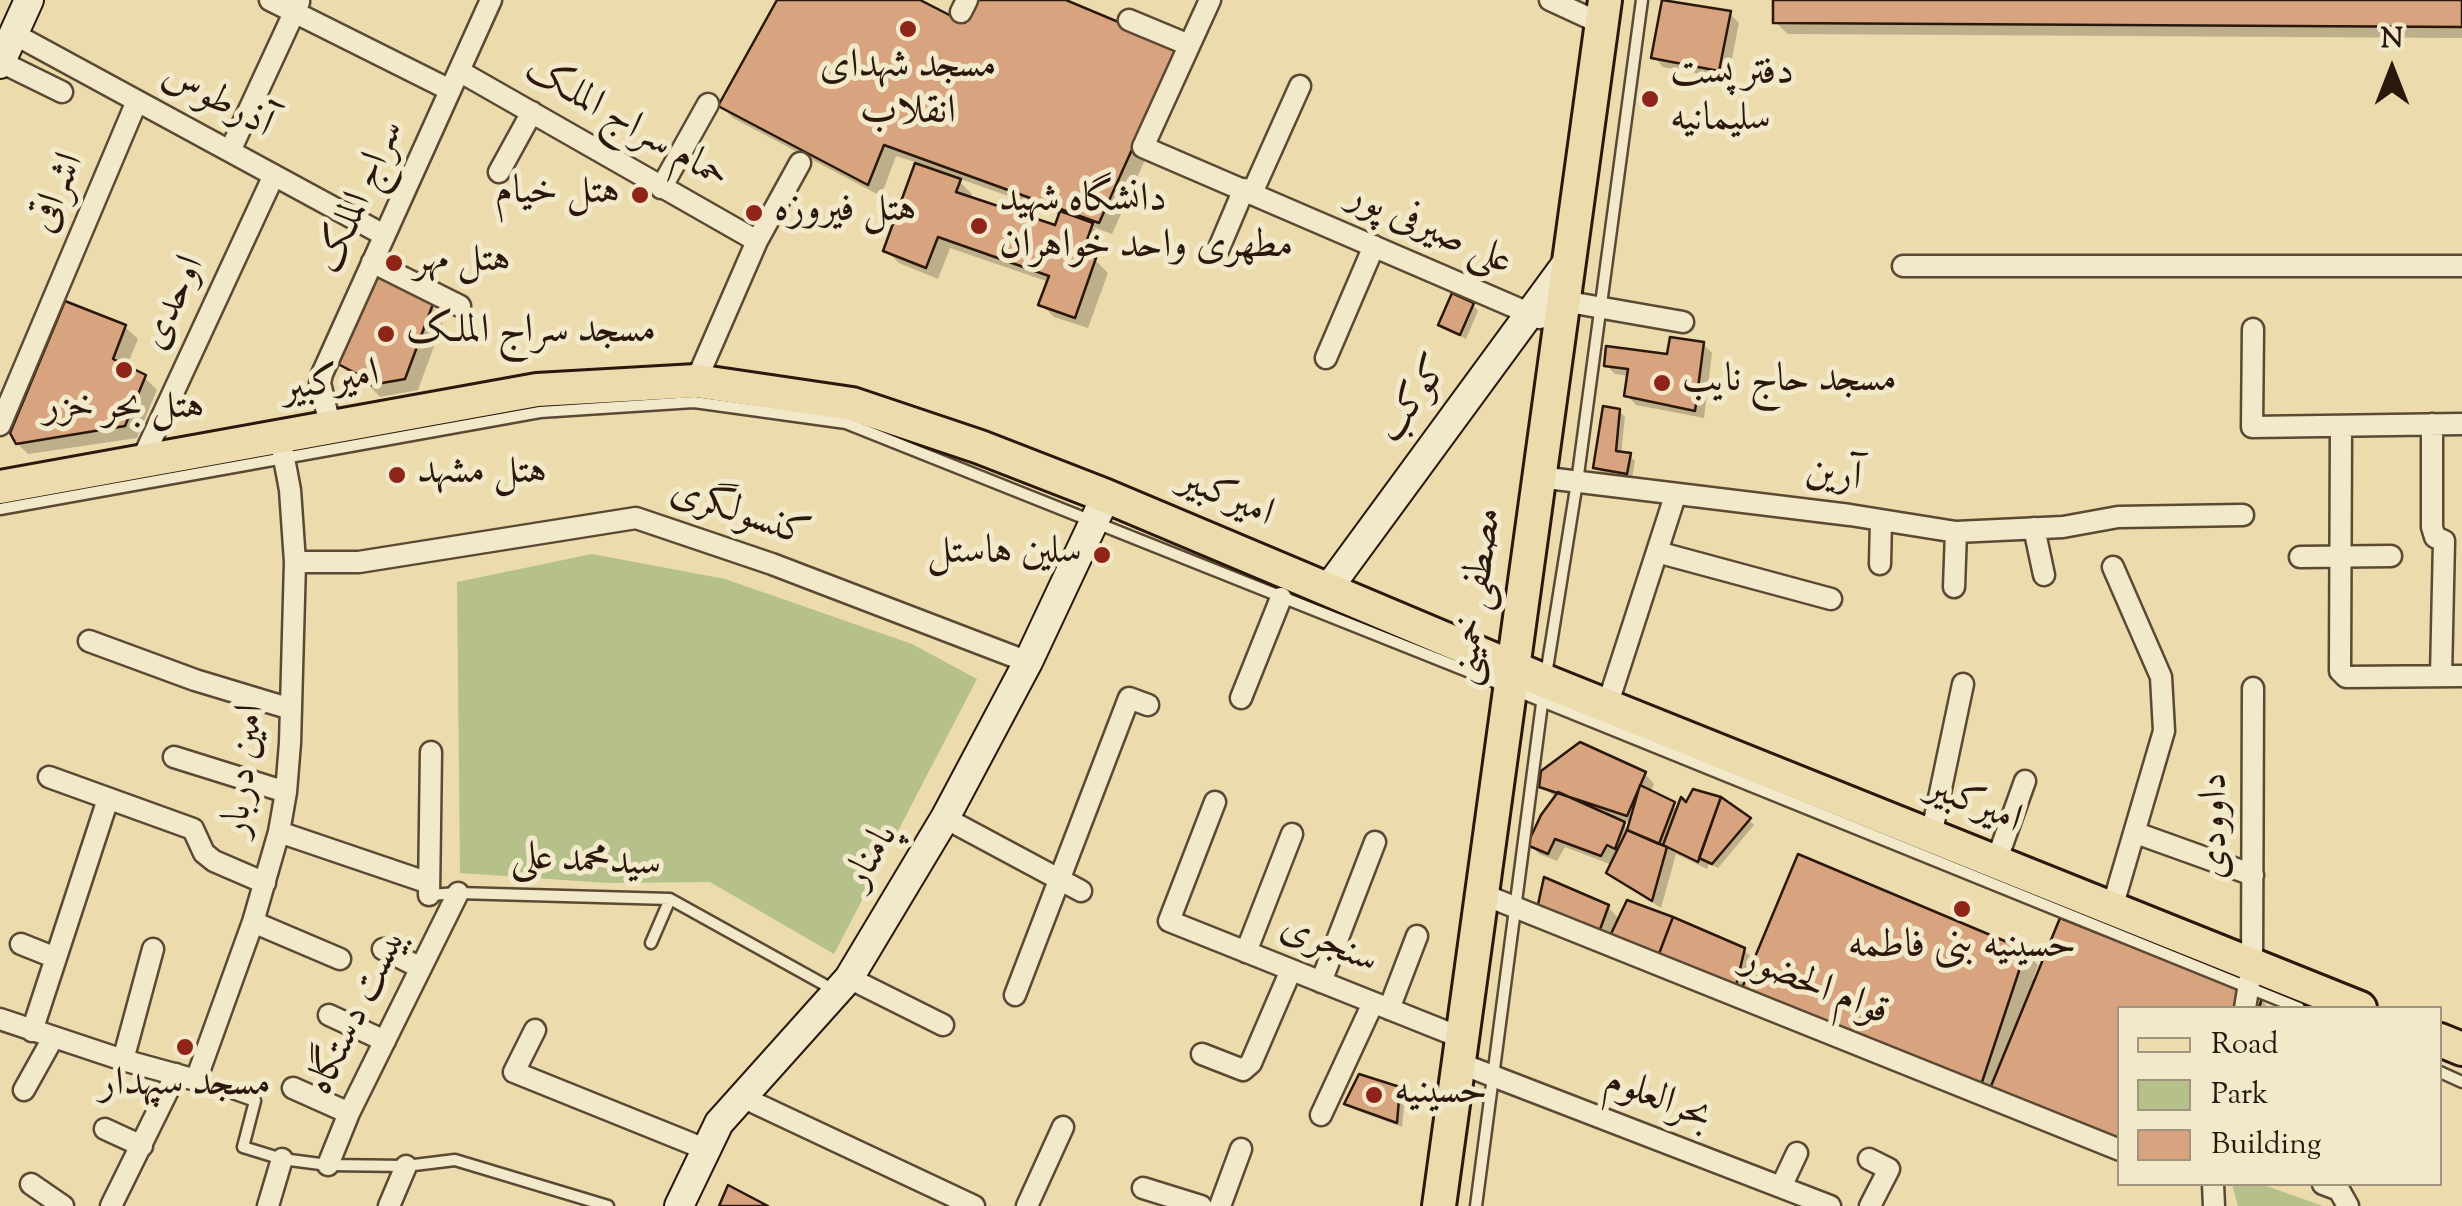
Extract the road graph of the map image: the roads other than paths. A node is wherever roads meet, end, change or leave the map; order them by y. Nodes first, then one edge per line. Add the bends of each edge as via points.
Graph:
1 (29, 0) edge
2 (270, 0) edge
3 (491, 0) edge
4 (1210, 0) edge
5 (1550, 0) edge
6 (1642, 0) edge
7 (297, 6) edge
8 (1603, 12) edge
9 (1129, 20) dead end
10 (14, 34) junction
11 (1189, 45) junction
12 (1, 63) edge
13 (454, 80) junction
14 (1300, 86) dead end
15 (62, 92) dead end
16 (137, 100) junction
17 (708, 104) dead end
18 (532, 112) junction
19 (230, 151) junction
20 (800, 163) dead end
21 (498, 172) dead end
22 (274, 175) junction
23 (661, 188) junction
24 (1248, 191) junction
25 (384, 235) junction
26 (757, 242) junction
27 (1374, 246) junction
28 (1219, 248) dead end
29 (1569, 260) junction
30 (372, 262) junction
31 (1902, 266) dead end
32 (2462, 266) edge
33 (460, 306) dead end
34 (1599, 310) junction
35 (1530, 314) junction
36 (1562, 314) junction
37 (1683, 322) dead end
38 (2253, 329) dead end
39 (1326, 358) dead end
40 (696, 381) junction
41 (2432, 424) junction
42 (2462, 424) edge
43 (0, 425) edge
44 (2341, 426) junction
45 (331, 428) junction
46 (282, 447) junction
47 (141, 462) junction
48 (1540, 478) junction
49 (1578, 482) junction
50 (0, 487) edge
51 (1675, 496) junction
52 (0, 509) edge
53 (1100, 509) junction
54 (2243, 515) dead end
55 (1881, 520) junction
56 (2034, 528) junction
57 (1956, 532) junction
58 (1657, 552) junction
59 (2391, 556) dead end
60 (2300, 557) dead end
61 (2342, 557) junction
62 (295, 562) junction
63 (1880, 564) dead end
64 (2113, 567) dead end
65 (2044, 575) dead end
66 (1954, 587) dead end
67 (1327, 590) junction
68 (1281, 598) junction
69 (1832, 599) dead end
70 (89, 642) dead end
71 (1028, 662) junction
72 (2452, 676) edge
73 (1512, 678) junction
74 (1963, 684) dead end
75 (2253, 688) dead end
76 (1544, 691) junction
77 (1241, 698) dead end
78 (1148, 705) dead end
79 (1607, 706) junction
80 (291, 709) junction
81 (431, 752) dead end
82 (174, 757) dead end
83 (50, 778) dead end
84 (2025, 781) dead end
85 (286, 792) junction
86 (108, 799) junction
87 (1214, 802) dead end
88 (944, 818) junction
89 (279, 832) junction
90 (2136, 833) junction
91 (1292, 834) dead end
92 (1932, 836) junction
93 (1375, 842) dead end
94 (1996, 862) junction
95 (2253, 874) junction
96 (1058, 879) junction
97 (265, 883) junction
98 (429, 889) junction
99 (1081, 891) dead end
100 (458, 892) junction
101 (1482, 894) junction
102 (670, 899) junction
103 (1515, 907) junction
104 (2112, 908) junction
105 (253, 922) junction
106 (1417, 936) dead end
107 (651, 943) dead end
108 (20, 944) dead end
109 (154, 949) dead end
110 (383, 949) dead end
111 (1246, 952) junction
112 (56, 958) junction
113 (340, 959) dead end
114 (421, 968) junction
115 (1291, 970) junction
116 (2250, 976) junction
117 (1321, 982) junction
118 (843, 985) junction
119 (1014, 995) dead end
120 (1381, 1006) junction
121 (2246, 1006) edge
122 (2296, 1006) edge
123 (2353, 1006) edge
124 (329, 1015) dead end
125 (0, 1019) edge
126 (942, 1026) dead end
127 (535, 1030) dead end
128 (42, 1035) junction
129 (385, 1041) junction
130 (1460, 1050) junction
131 (1202, 1054) dead end
132 (123, 1060) junction
133 (1493, 1076) junction
134 (186, 1077) junction
135 (293, 1088) dead end
136 (24, 1090) dead end
137 (742, 1098) junction
138 (349, 1113) junction
139 (1321, 1115) dead end
140 (1062, 1127) dead end
141 (105, 1129) dead end
142 (142, 1146) junction
143 (2117, 1149) edge
144 (705, 1150) junction
145 (1241, 1150) dead end
146 (1796, 1153) dead end
147 (282, 1159) junction
148 (1870, 1159) dead end
149 (328, 1165) junction
150 (406, 1166) junction
151 (31, 1184) dead end
152 (2328, 1186) edge
153 (1780, 1187) junction
154 (1143, 1188) dead end
155 (63, 1206) edge
156 (111, 1206) edge
157 (268, 1206) edge
158 (389, 1206) edge
159 (608, 1206) edge
160 (679, 1206) edge
161 (974, 1206) edge
162 (1027, 1206) edge
163 (1201, 1206) edge
164 (1220, 1206) edge
165 (1439, 1206) edge
166 (1476, 1206) edge
167 (1830, 1206) edge
168 (1870, 1206) edge
169 (2348, 1206) edge

1 - 10 street
2 - 7 street, حمام سراج الملک
3 - 13 street, سراج الملک
4 - 11 street, علی صیرفی پور
5 - 8 street
6 - 34 lane
7 - 13 street, حمام سراج الملک
7 - 19 street
8 - 29 main road, مصطفی خمینی
9 - 11 street
10 - 12 street
10 - 16 street, آذرطوس
11 - 24 street, علی صیرفی پور via 1143,147
12 - 15 street
13 - 18 street, حمام سراج الملک
13 - 25 street, سراج الملک
14 - 24 street
16 - 19 street, آذرطوس
16 - 43 street, اشراقی
17 - 23 street
18 - 21 street
18 - 23 street, حمام سراج الملک
19 - 22 street, آذرطوس
20 - 26 street
22 - 25 street, آذرطوس
22 - 47 street, اوحدی
23 - 26 street, حمام سراج الملک
24 - 27 street, علی صیرفی پور
24 - 28 street
25 - 30 street, سراج الملک
26 - 40 street
27 - 35 street, علی صیرفی پور
27 - 39 street
29 - 35 street, کوکب
29 - 36 main road, مصطفی خمینی
30 - 33 street
30 - 45 street, سراج الملک via 322,374
31 - 32 street
34 - 36 street, علی صیرفی پور
34 - 37 street, علی صیرفی پور
34 - 49 lane
35 - 36 street, علی صیرفی پور
35 - 67 street, کوکب
36 - 48 main road, مصطفی خمینی
38 - 44 street via 2252,427
40 - 45 main road, امیرکبیر via 537,390
40 - 53 main road, امیرکبیر via 852,404 980,448
41 - 42 street
41 - 44 street
41 - 72 street via 2432,528 2444,541
44 - 61 street
45 - 46 main road, امیرکبیر
46 - 47 main road, امیرکبیر
46 - 52 lane
46 - 53 lane via 540,412 694,402 846,423
46 - 62 street, امین دربار
47 - 50 main road, امیرکبیر
48 - 49 street, آرین
48 - 73 main road, مصطفی خمینی
49 - 51 street, آرین
49 - 76 lane
51 - 55 street, آرین
51 - 58 street
53 - 67 main road, امیرکبیر
53 - 68 lane
53 - 71 street, پامنار
54 - 56 street, آرین
55 - 57 street, آرین
55 - 63 street
56 - 57 street, آرین
56 - 65 street
57 - 66 street
58 - 69 street
58 - 79 street
59 - 61 street
60 - 61 street
61 - 72 street via 2340,672
62 - 71 street, کنسولگری via 359,562 636,518
62 - 80 street, امین دربار
64 - 90 street via 2161,677 2164,704 2164,731
67 - 73 main road, امیرکبیر
68 - 73 lane
68 - 77 street
70 - 80 street
71 - 88 street, پامنار
73 - 76 main road, امیرکبیر
73 - 101 main road, مصطفی خمینی
74 - 92 street
75 - 95 street, داوودی
76 - 79 main road, امیرکبیر
76 - 103 lane
76 - 116 lane
78 - 96 street via 1129,698
79 - 92 main road, امیرکبیر
80 - 85 street, امین دربار
81 - 98 street
82 - 85 street
83 - 86 street
84 - 94 street
85 - 89 street, امین دربار
86 - 97 street via 193,830 214,861
86 - 112 street
87 - 111 street, سنجری via 1168,922
88 - 96 street
88 - 118 street, پامنار
89 - 97 street, امین دربار
89 - 98 street, سیدمحمد علی
90 - 95 street
90 - 104 street
91 - 111 street
92 - 94 main road, امیرکبیر
93 - 117 street
94 - 104 main road, امیرکبیر
95 - 116 street, داوودی
96 - 99 street
96 - 119 street
97 - 105 street, امین دربار
98 - 100 lane, سیدمحمد علی
100 - 102 lane, سیدمحمد علی
100 - 114 street, بیست دستگاه
101 - 103 street, قوام الحضور
101 - 130 main road, مصطفی خمینی
102 - 107 lane
102 - 118 lane, سیدمحمد علی
103 - 133 lane
103 - 143 street, قوام الحضور
104 - 116 main road, امیرکبیر
105 - 113 street
105 - 134 street, امین دربار
106 - 120 street
108 - 112 street
109 - 132 street
110 - 114 street
111 - 115 street, سنجری
112 - 128 street
114 - 129 street, بیست دستگاه
115 - 117 street, سنجری
115 - 131 street via 1251,1063 1243,1070
116 - 121 street, داوودی
116 - 122 lane
116 - 123 main road, امیرکبیر
117 - 120 street, سنجری
118 - 126 street
118 - 137 street, پامنار
120 - 130 street, سنجری
120 - 139 street
124 - 129 street
125 - 128 street
127 - 144 street via 514,1072
128 - 132 street
128 - 136 street
129 - 138 street, بیست دستگاه
130 - 133 street, بحرالعلوم
130 - 165 main road, مصطفی خمینی
132 - 134 street
133 - 153 street, بحرالعلوم
133 - 166 lane
134 - 142 street, امین دربار
134 - 147 lane via 254,1101 244,1148
135 - 138 street
137 - 144 street, پامنار
137 - 161 street
138 - 149 street, بیست دستگاه
140 - 162 street
141 - 142 street
142 - 156 street, امین دربار
144 - 160 street, پامنار
145 - 164 street
146 - 153 street
147 - 149 lane
147 - 157 street
148 - 168 street via 1889,1169
149 - 150 lane
150 - 158 street
150 - 159 lane via 455,1160
151 - 155 street
152 - 169 street
153 - 167 street, بحرالعلوم
154 - 163 street

